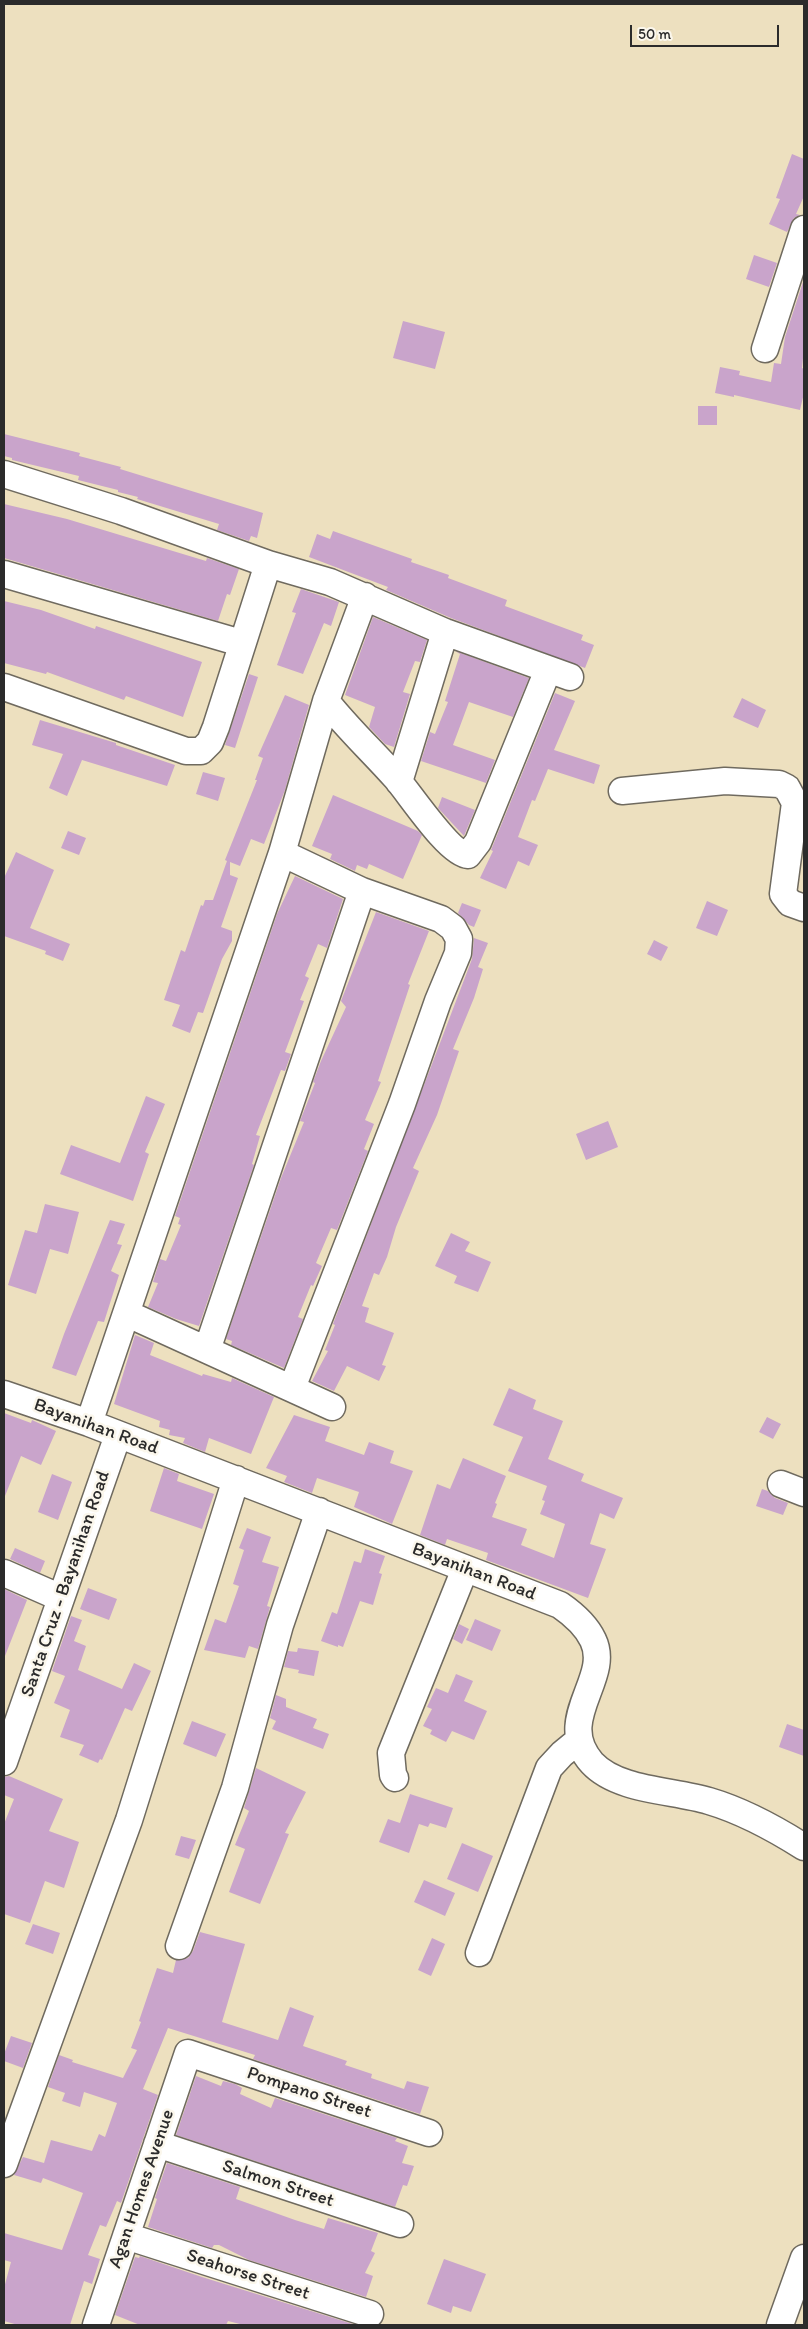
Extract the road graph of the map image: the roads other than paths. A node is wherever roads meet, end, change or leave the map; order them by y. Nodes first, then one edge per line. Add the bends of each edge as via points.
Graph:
1 (804, 229) edge
2 (765, 349) dead end
3 (4, 474) edge
4 (268, 564) junction
5 (4, 574) edge
6 (365, 596) junction
7 (445, 632) junction
8 (242, 643) junction
9 (4, 687) edge
10 (326, 701) junction
11 (399, 782) junction
12 (622, 791) dead end
13 (282, 853) junction
14 (362, 891) junction
15 (804, 908) edge
16 (128, 1314) junction
17 (207, 1350) junction
18 (292, 1388) junction
19 (4, 1394) edge
20 (332, 1407) dead end
21 (90, 1423) junction
22 (118, 1435) junction
23 (236, 1479) junction
24 (319, 1511) junction
25 (465, 1569) junction
26 (4, 1573) edge
27 (61, 1598) junction
28 (579, 1740) junction
29 (4, 1762) edge
30 (395, 1778) dead end
31 (804, 1847) edge
32 (179, 1946) dead end
33 (479, 1953) dead end
34 (188, 2052) joint
35 (429, 2133) dead end
36 (158, 2144) junction
37 (4, 2164) edge
38 (400, 2224) dead end
39 (126, 2236) junction
40 (804, 2258) edge
41 (370, 2314) dead end
42 (97, 2325) edge
43 (780, 2325) edge

1 - 2 street
3 - 4 street via 121,511
4 - 6 street
4 - 8 street
5 - 8 street
6 - 7 street
6 - 10 street
7 - 11 street
7 - 11 street via 559,673 478,842 468,855 462,855 454,848
8 - 9 street via 216,727 210,742 201,751 186,751
10 - 11 street
10 - 13 street
12 - 15 street via 725,781 779,784 787,788 795,803 783,894 790,903
13 - 14 street
13 - 16 street
14 - 17 street
14 - 18 street via 441,919 453,928 459,939 458,953
16 - 17 street
16 - 21 street
17 - 18 street
18 - 20 street
19 - 21 street, Bayanihan Road
21 - 22 street, Bayanihan Road
22 - 23 street, Bayanihan Road
22 - 27 street, Santa Cruz - Bayanihan Road
23 - 24 street, Bayanihan Road
23 - 37 street via 128,1820
24 - 25 street, Bayanihan Road
24 - 32 street via 280,1625 235,1788
25 - 28 street, Bayanihan Road via 560,1605 574,1615 594,1641 597,1654 578,1722
25 - 30 street via 391,1752
26 - 27 street
27 - 29 street, Santa Cruz - Bayanihan Road
28 - 31 street via 593,1764 608,1776 626,1784 710,1801 769,1826
28 - 33 street via 549,1768
34 - 35 street, Pompano Street
34 - 36 street, Agan Homes Avenue
36 - 38 street, Salmon Street
36 - 39 street, Agan Homes Avenue
39 - 41 street, Seahorse Street
39 - 42 street, Agan Homes Avenue
40 - 43 street

